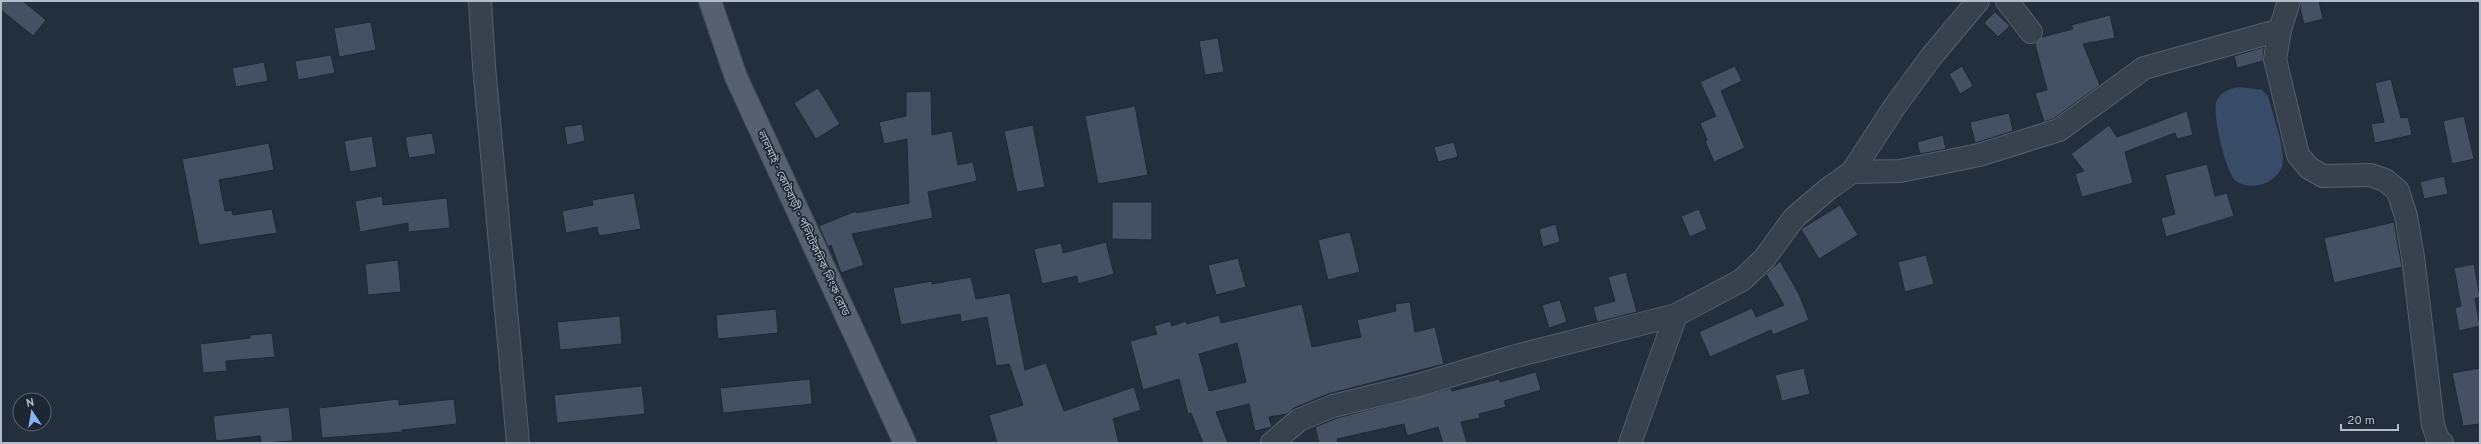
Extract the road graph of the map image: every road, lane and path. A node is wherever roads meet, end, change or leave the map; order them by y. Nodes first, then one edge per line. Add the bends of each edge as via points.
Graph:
1 (480, 1) edge
2 (710, 1) edge
3 (1978, 1) edge
4 (2007, 1) edge
5 (2289, 1) edge
6 (2280, 30) junction
7 (2031, 32) dead end
8 (1852, 172) junction
9 (1676, 315) junction
10 (518, 443) edge
11 (905, 443) edge
12 (1272, 443) edge
13 (1630, 443) edge
14 (2442, 443) edge

1 - 10 street
2 - 11 main road, লালমাই - কোটবাড়ী - পলিটেকনিক লিংক রোড via 736,77
3 - 8 street via 1904,94
4 - 7 street
5 - 6 street
6 - 8 street via 2144,68 2059,130 1979,155 1900,171
6 - 14 street via 2275,59 2298,155 2309,168 2323,176 2370,175 2385,180 2398,191 2406,216 2413,257 2433,426
8 - 9 street via 1794,218 1764,259 1742,280
9 - 12 street via 1512,357 1420,385 1333,406 1299,420
9 - 13 street

